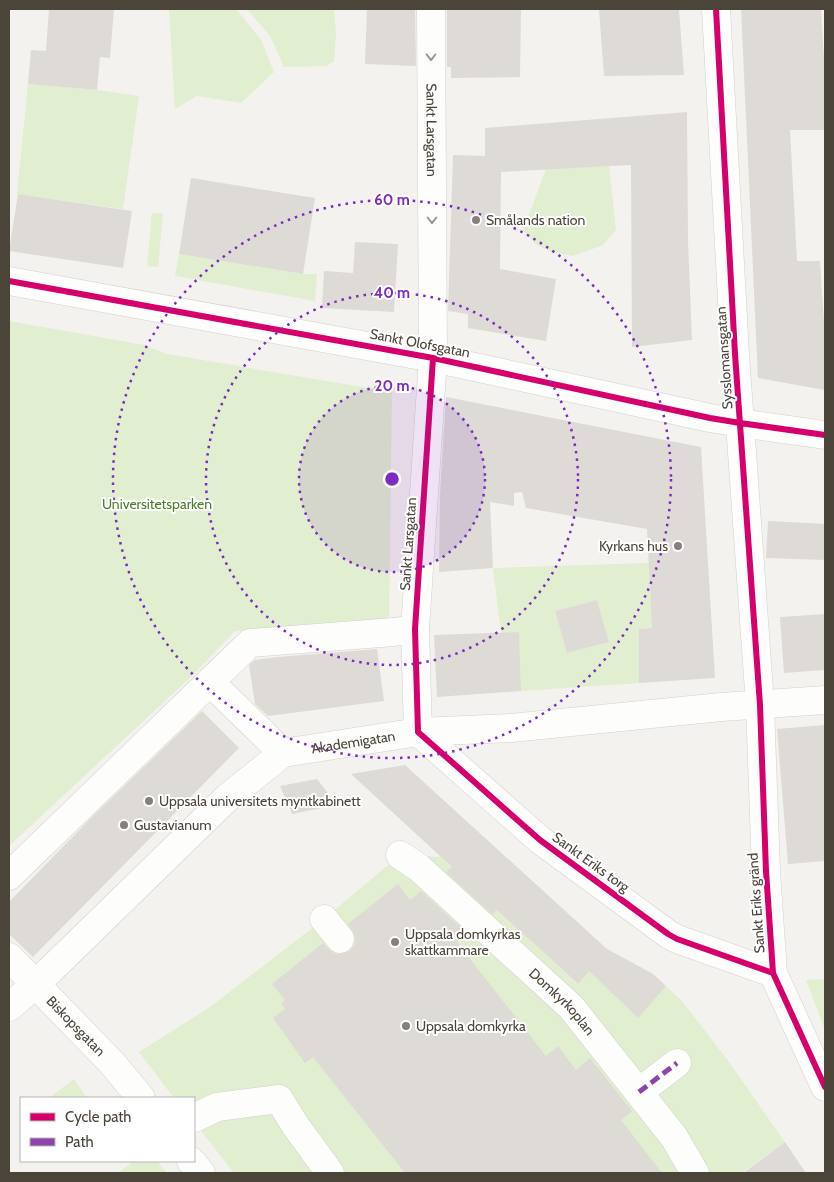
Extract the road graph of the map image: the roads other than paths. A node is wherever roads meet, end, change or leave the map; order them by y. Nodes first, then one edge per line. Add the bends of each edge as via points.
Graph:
1 (431, 9) edge
2 (716, 9) edge
3 (9, 281) edge
4 (433, 358) junction
5 (740, 424) junction
6 (825, 435) edge
7 (414, 629) junction
8 (210, 682) junction
9 (825, 700) edge
10 (760, 705) junction
11 (418, 732) junction
12 (282, 753) junction
13 (400, 855) dead end
14 (9, 876) edge
15 (9, 957) edge
16 (773, 973) junction
17 (36, 984) junction
18 (9, 1007) edge
19 (677, 1063) dead end
20 (825, 1087) edge
21 (639, 1092) junction
22 (140, 1097) edge
23 (195, 1118) edge
24 (192, 1162) edge
25 (201, 1173) edge
26 (330, 1173) edge
27 (695, 1173) edge

1 -> 4 street, Sankt Larsgatan
2 - 5 street, Sysslomansgatan
3 - 4 street, Sankt Olofsgatan
4 - 5 street, Sankt Olofsgatan
4 - 7 street, Sankt Larsgatan
5 - 6 street, Sankt Olofsgatan
5 - 10 street, Sysslomansgatan
7 - 8 street via 250,643
7 - 11 street, Sankt Larsgatan
8 - 12 street
8 - 14 street
9 - 10 street, Akademigatan
10 - 11 street, Akademigatan via 511,728
10 - 16 street, Sankt Eriks gränd
11 - 12 street, Akademigatan
11 - 16 street, Sankt Eriks torg via 540,840 668,934
12 - 17 street via 228,797
13 - 21 street, Domkyrkoplan via 418,867 570,1007
15 - 17 street, Biskopsgatan
16 - 20 street, Sankt Eriks gränd
17 - 18 street
17 - 22 street, Biskopsgatan via 112,1062
19 - 21 street
21 - 27 street, Domkyrkoplan via 674,1137
23 - 26 street via 218,1107 279,1099
24 - 25 street

